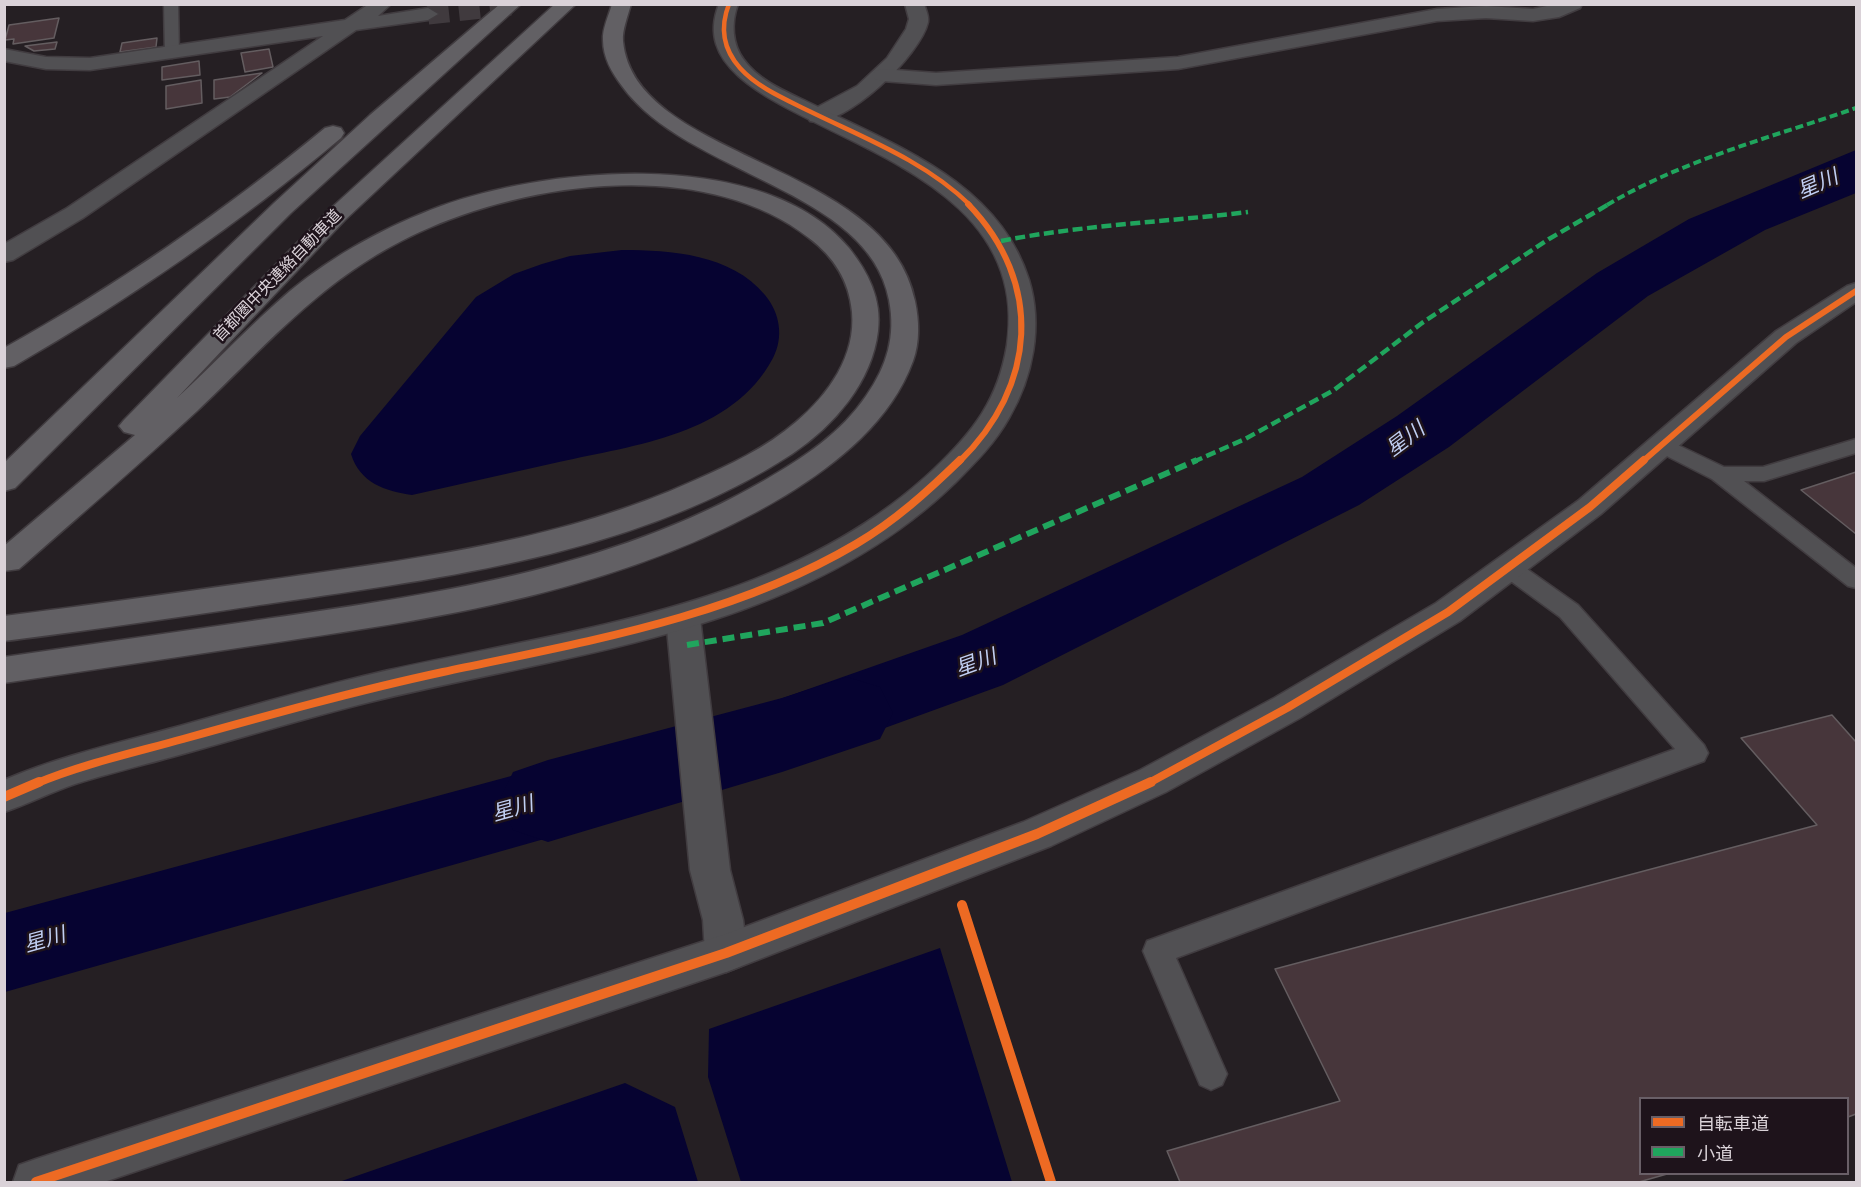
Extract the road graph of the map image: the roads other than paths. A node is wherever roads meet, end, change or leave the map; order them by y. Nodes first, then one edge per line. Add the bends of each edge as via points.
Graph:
1 (171, 4) edge
2 (382, 4) edge
3 (512, 4) edge
4 (567, 4) edge
5 (622, 4) edge
6 (729, 4) edge
7 (914, 4) edge
8 (1573, 4) edge
9 (1484, 8) edge
10 (428, 14) tunnel mouth
11 (351, 26) junction
12 (172, 54) junction
13 (4, 55) edge
14 (436, 70) junction
15 (882, 75) junction
16 (818, 116) junction
17 (4, 255) edge
18 (1857, 291) edge
19 (4, 360) edge
20 (1661, 444) junction
21 (1857, 446) edge
22 (1720, 474) junction
23 (4, 482) edge
24 (6, 563) edge
25 (1509, 568) junction
26 (1857, 579) edge
27 (683, 618) junction
28 (4, 629) edge
29 (4, 670) edge
30 (4, 797) edge
31 (726, 953) junction
32 (1211, 1074) dead end
33 (36, 1182) edge

1 - 12 lane
2 - 11 street
3 - 14 highway
4 - 24 highway, 首都圏中央連絡自動車道 via 337,215
5 - 29 highway via 613,44 615,60 628,85 654,110 689,134 841,215 876,244 894,274 904,302 903,350 875,404 849,435 766,496 707,526 543,580 354,619
6 - 16 street via 723,30 735,63 765,88
7 - 15 street via 920,19 916,28
8 - 9 street via 1552,13 1533,15
9 - 15 street via 1178,63 936,79
10 - 11 street
11 - 12 street
11 - 17 street via 75,213
12 - 13 street via 90,64 46,63
14 - 19 highway via 369,103 285,174 204,234 98,306
14 - 23 highway via 267,223
15 - 16 street
16 - 27 street via 931,174 969,203 1001,241 1020,295 1021,341 1015,368 1008,392 977,443 901,514 839,553 751,596
18 - 20 street via 1786,337
20 - 22 lane
20 - 25 street via 1590,507
21 - 22 lane via 1764,474
22 - 26 lane
24 - 28 highway via 183,409 266,326 317,282 348,260 423,221 502,194 573,182 645,180 717,189 756,200 788,213 820,233 848,264 867,301 868,323 862,351 848,384 816,420 749,466 697,493 615,525 542,546 459,563
25 - 31 street via 1373,658 1153,781 1037,834
25 - 32 lane via 1569,611 1695,753 1158,951
27 - 30 street via 374,687 69,771
27 - 31 street via 710,870 723,920
31 - 33 street

